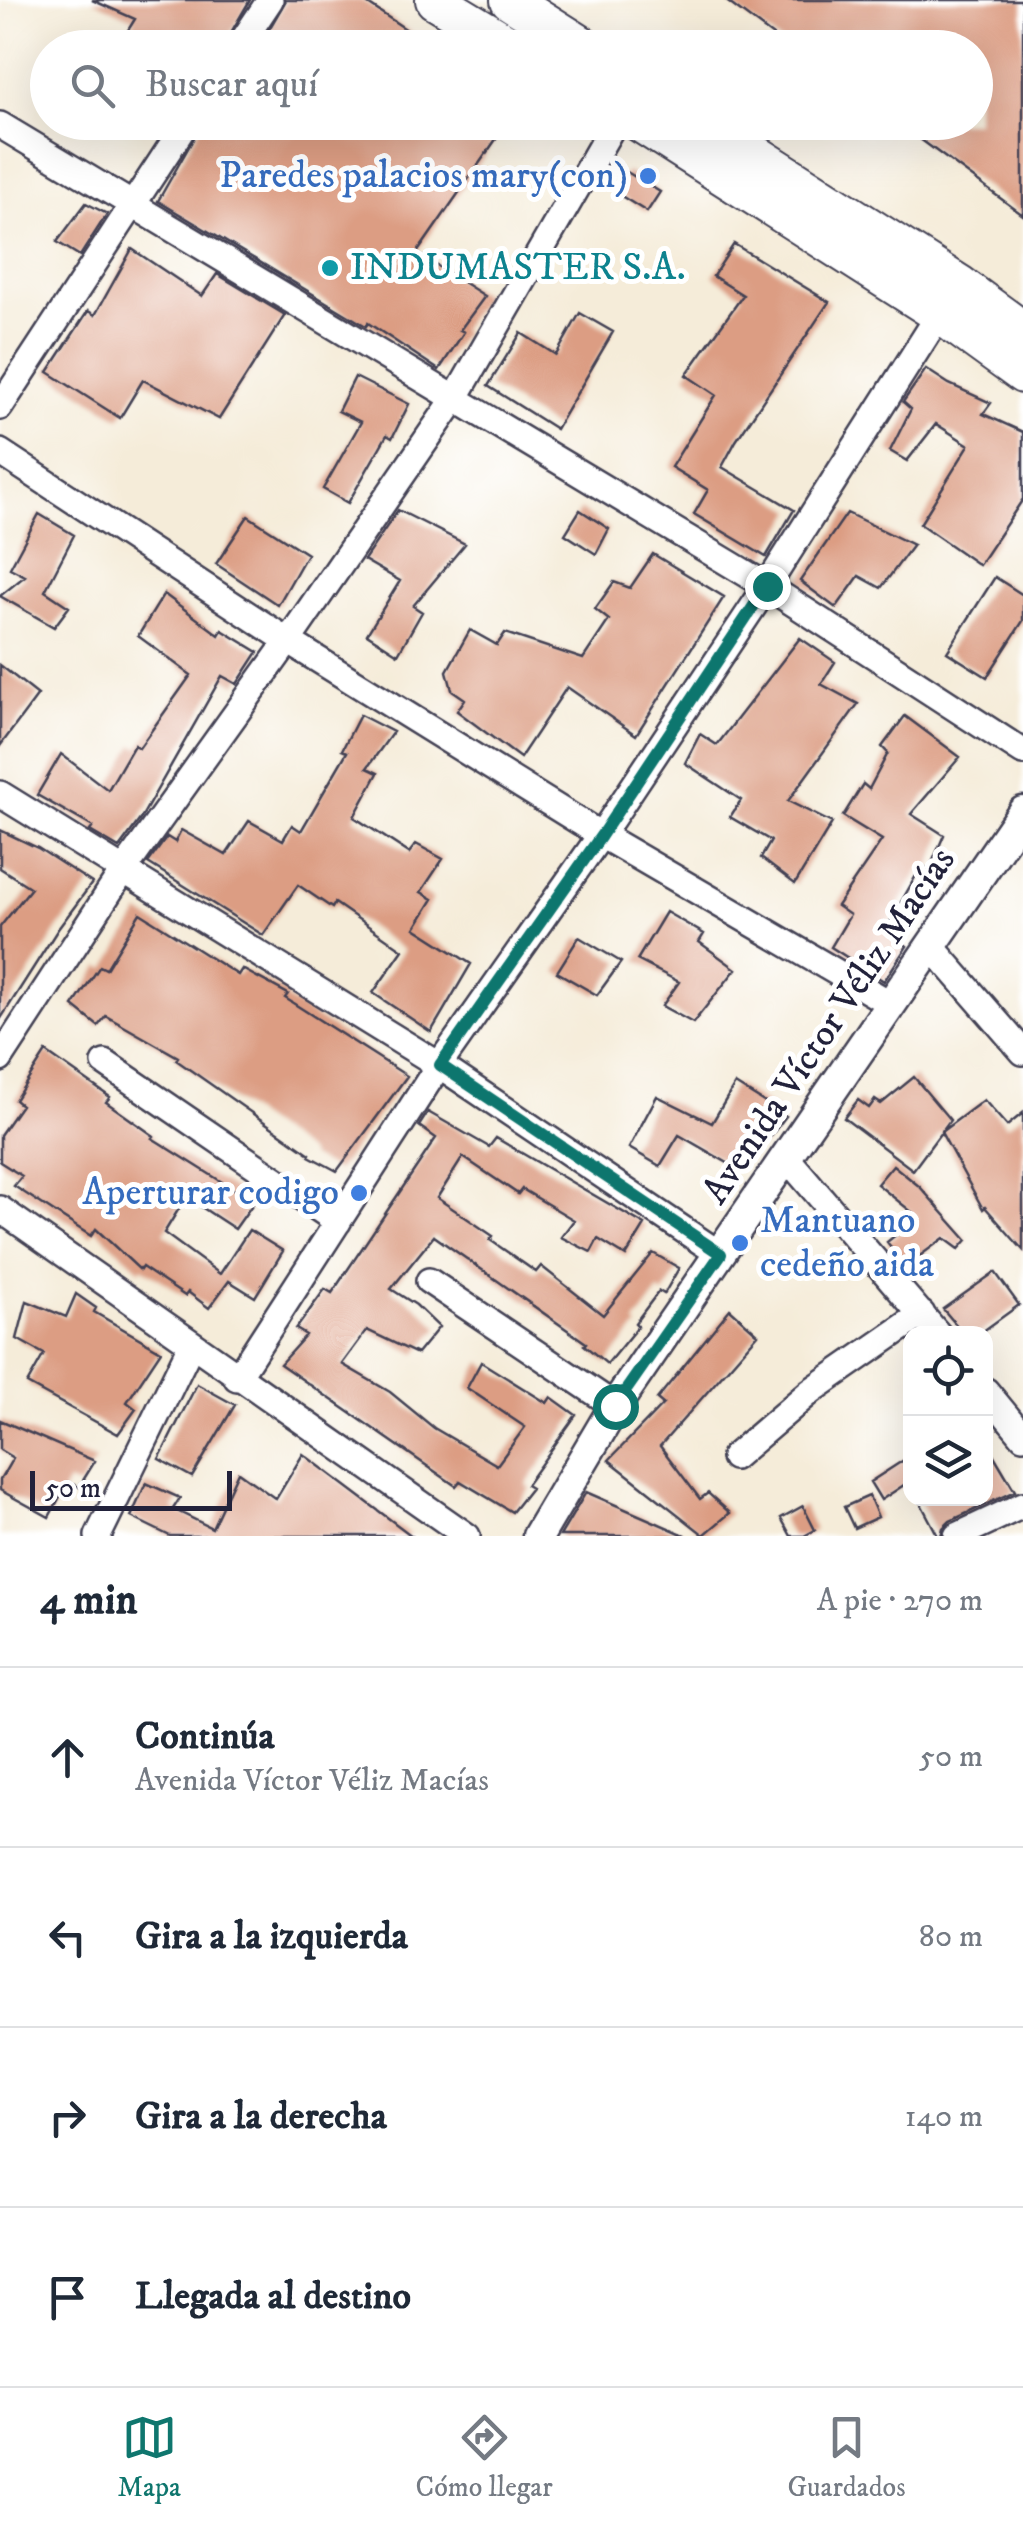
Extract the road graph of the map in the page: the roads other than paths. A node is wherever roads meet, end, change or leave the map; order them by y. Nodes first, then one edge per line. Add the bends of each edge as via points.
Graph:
1 (270, 0) edge
2 (435, 0) edge
3 (510, 0) edge
4 (250, 30) edge
5 (484, 30) edge
6 (558, 30) edge
7 (0, 125) edge
8 (175, 140) edge
9 (605, 140) edge
10 (671, 140) edge
11 (730, 140) edge
12 (131, 205) junction
13 (950, 299) junction
14 (1023, 331) edge
15 (1023, 374) edge
16 (456, 396) junction
17 (0, 407) edge
18 (0, 452) edge
19 (767, 586) junction
20 (288, 641) junction
21 (1023, 752) edge
22 (0, 794) edge
23 (1023, 812) edge
24 (601, 836) junction
25 (123, 870) junction
26 (932, 946) junction
27 (890, 1004) junction
28 (1023, 1052) edge
29 (0, 1058) edge
30 (105, 1064) dead end
31 (440, 1065) junction
32 (786, 1157) junction
33 (0, 1209) edge
34 (338, 1222) junction
35 (721, 1254) junction
36 (429, 1280) dead end
37 (930, 1324) edge
38 (191, 1345) junction
39 (237, 1378) junction
40 (993, 1400) edge
41 (615, 1406) junction
42 (1023, 1436) edge
43 (734, 1457) dead end
44 (1023, 1505) edge
45 (98, 1536) edge
46 (467, 1536) edge
47 (538, 1536) edge
48 (957, 1536) edge

1 - 4 street
2 - 5 main road
3 - 6 main road
7 - 12 street
8 - 12 street
9 - 16 street
10 - 13 main road
11 - 13 main road
12 - 16 street
12 - 17 street
13 - 14 main road
13 - 15 main road
13 - 19 street
16 - 19 street
16 - 20 street
18 - 20 street
19 - 21 street
19 - 24 street
20 - 24 street
20 - 25 street
22 - 25 street
23 - 26 street, Avenida Víctor Véliz Macías
24 - 27 street
24 - 31 street
25 - 29 street
25 - 31 street
26 - 27 street, Avenida Víctor Véliz Macías
26 - 28 street
27 - 32 street, Avenida Víctor Véliz Macías
30 - 34 street
31 - 34 street
31 - 35 street
32 - 35 street, Avenida Víctor Véliz Macías
32 - 37 street
33 - 38 street
34 - 39 street
35 - 41 street, Avenida Víctor Véliz Macías
36 - 41 street
37 - 43 street via 811,1392
38 - 39 street
38 - 45 street
39 - 46 street
40 - 42 street
41 - 47 street, Avenida Víctor Véliz Macías
44 - 48 street

